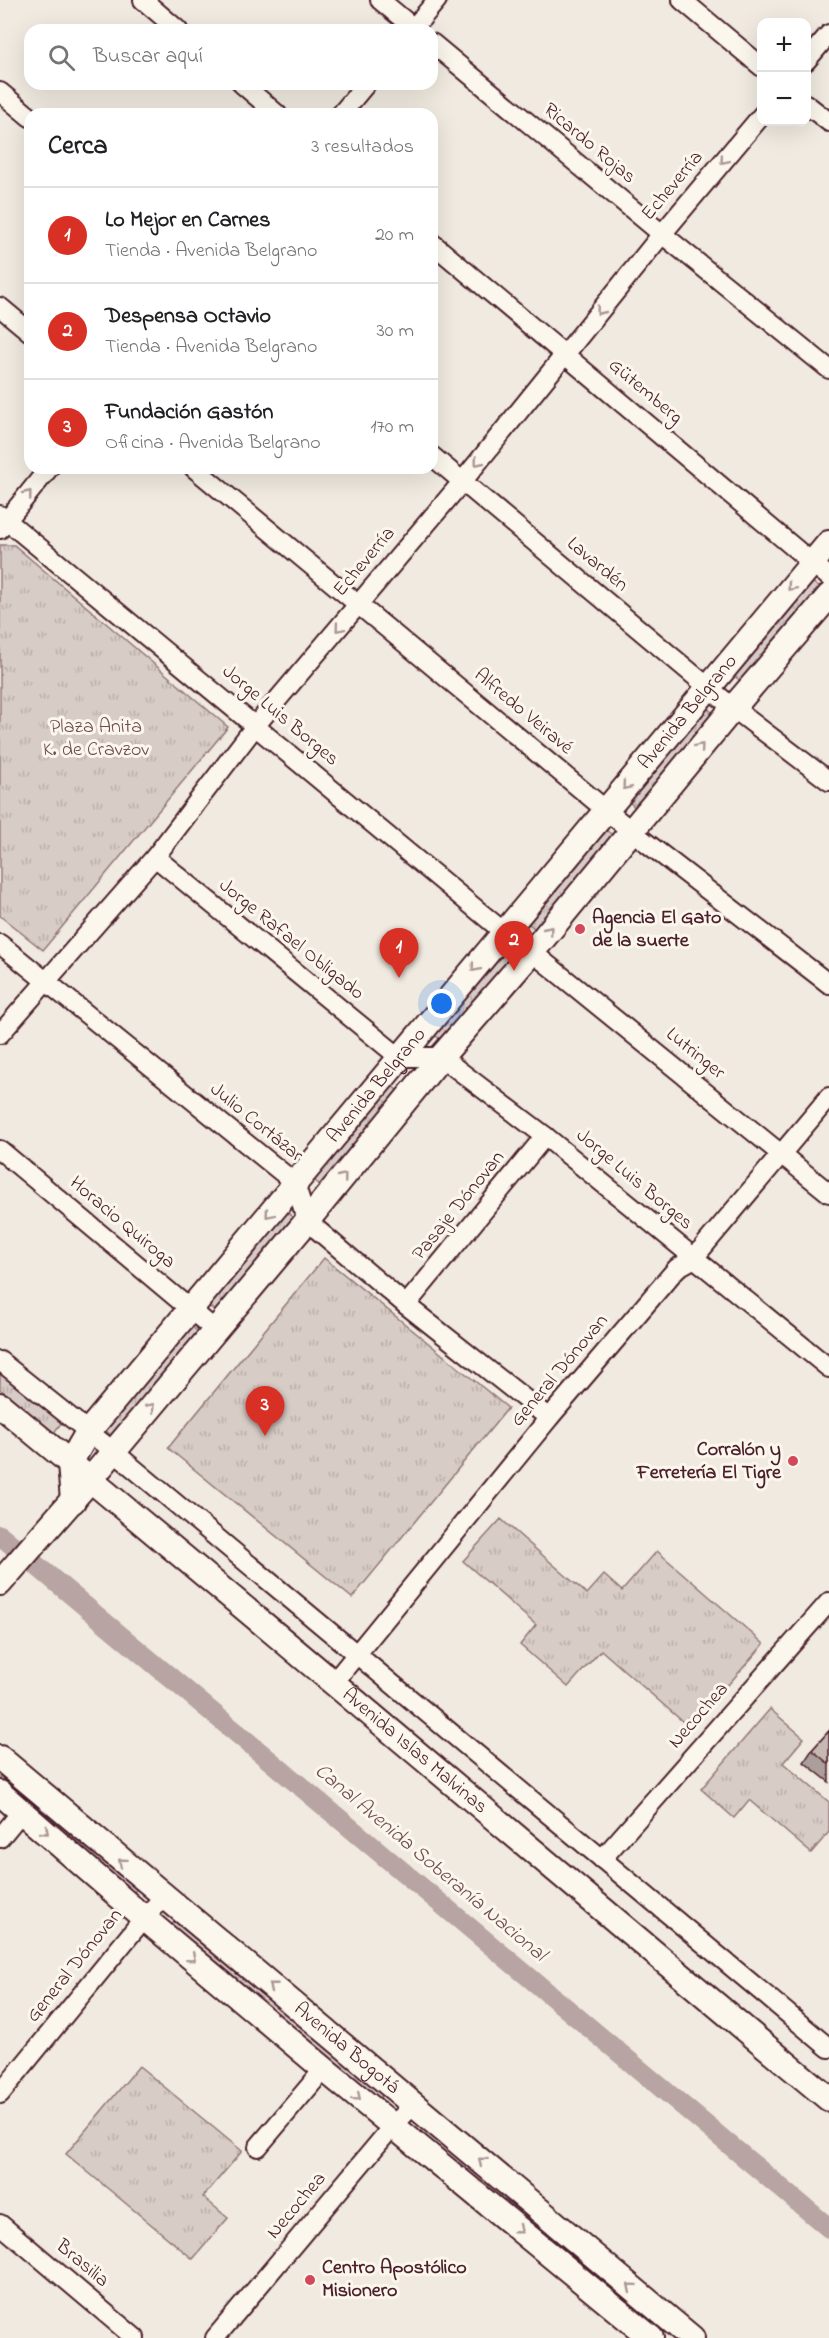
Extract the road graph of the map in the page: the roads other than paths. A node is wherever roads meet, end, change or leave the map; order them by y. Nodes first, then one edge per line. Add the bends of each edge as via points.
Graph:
1 (143, 0) edge
2 (380, 0) edge
3 (437, 0) edge
4 (682, 0) edge
5 (171, 24) edge
6 (408, 24) edge
7 (418, 24) edge
8 (829, 34) edge
9 (438, 48) edge
10 (811, 56) edge
11 (757, 63) edge
12 (249, 90) edge
13 (361, 90) edge
14 (0, 92) edge
15 (811, 107) edge
16 (270, 108) edge
17 (346, 108) edge
18 (24, 112) edge
19 (757, 121) edge
20 (829, 122) edge
21 (662, 234) junction
22 (438, 248) edge
23 (0, 307) edge
24 (24, 327) edge
25 (566, 354) junction
26 (829, 369) edge
27 (438, 461) edge
28 (44, 474) edge
29 (201, 474) edge
30 (462, 482) junction
31 (2, 522) edge
32 (829, 543) edge
33 (821, 570) edge
34 (829, 596) edge
35 (359, 604) junction
36 (709, 687) junction
37 (733, 708) junction
38 (256, 725) junction
39 (829, 781) edge
40 (606, 810) junction
41 (630, 830) junction
42 (155, 857) junction
43 (504, 933) junction
44 (0, 944) edge
45 (532, 951) junction
46 (44, 982) junction
47 (829, 984) edge
48 (0, 1034) edge
49 (399, 1057) junction
50 (441, 1057) junction
51 (829, 1097) edge
52 (545, 1136) junction
53 (0, 1150) edge
54 (781, 1153) junction
55 (295, 1183) junction
56 (829, 1193) edge
57 (307, 1221) junction
58 (693, 1258) junction
59 (406, 1305) junction
60 (190, 1310) junction
61 (215, 1330) junction
62 (0, 1361) edge
63 (829, 1368) edge
64 (0, 1405) edge
65 (549, 1418) junction
66 (88, 1432) junction
67 (114, 1452) junction
68 (70, 1462) junction
69 (90, 1480) junction
70 (73, 1501) junction
71 (0, 1583) edge
72 (829, 1602) edge
73 (357, 1655) junction
74 (334, 1682) junction
75 (0, 1758) edge
76 (0, 1793) edge
77 (22, 1811) junction
78 (0, 1838) edge
79 (602, 1859) junction
80 (164, 1897) junction
81 (144, 1918) junction
82 (829, 2048) edge
83 (324, 2069) junction
84 (0, 2094) edge
85 (829, 2099) edge
86 (415, 2103) junction
87 (392, 2127) junction
88 (258, 2147) dead end
89 (0, 2223) edge
90 (661, 2313) junction
91 (645, 2336) edge
92 (135, 2338) edge
93 (215, 2338) edge
94 (692, 2338) edge

1 - 5 street
2 - 6 street
3 - 7 street
4 - 11 street
8 - 10 street
9 - 21 street, Ricardo Rojas
12 - 16 street
13 - 17 street
14 - 18 street
15 - 20 street
19 -> 21 street, Echeverría
21 -> 25 street, Echeverría
21 - 26 street, Ricardo Rojas
22 - 25 street, Gütemberg
23 - 24 street
25 -> 30 street, Echeverría
25 - 33 street, Gütemberg
27 - 30 street, Lavardén
31 -> 28 street
29 - 35 street, Alfredo Veiravé
30 - 35 street, Echeverría
30 - 36 street, Lavardén
31 - 38 street, Jorge Luis Borges
32 - 33 main road, Avenida Belgrano
33 -> 36 main road, Avenida Belgrano
34 - 37 main road, Avenida Belgrano
35 -> 38 street, Echeverría
35 - 40 street, Alfredo Veiravé
36 - 37 street, Lavardén
36 -> 40 main road, Avenida Belgrano
37 - 39 street, Lavardén
41 -> 37 main road, Avenida Belgrano
38 - 42 street, Echeverría
38 - 43 street, Jorge Luis Borges
40 - 41 street, Alfredo Veiravé
40 - 43 main road, Avenida Belgrano
45 -> 41 main road, Avenida Belgrano
41 - 47 street, Alfredo Veiravé
42 - 46 street, Echeverría
42 - 49 street, Jorge Rafael Obligado
43 - 45 street, Jorge Luis Borges
43 -> 49 main road, Avenida Belgrano
44 - 46 street, Julio Cortázar
45 - 50 main road, Avenida Belgrano
45 - 54 street, Lutringer
46 - 48 street, Echeverría
46 - 55 street, Julio Cortázar
49 - 50 street
49 - 55 main road, Avenida Belgrano
50 - 52 street, Jorge Luis Borges
57 -> 50 main road, Avenida Belgrano
51 - 54 street, General Dónovan
52 - 58 street, Jorge Luis Borges
52 - 59 street, Pasaje Dónovan
53 - 60 street, Horacio Quiroga
54 - 56 street, Lutringer
54 - 58 street, General Dónovan
55 - 57 street, Julio Cortázar
55 -> 60 main road, Avenida Belgrano
57 - 59 street
57 - 61 main road, Avenida Belgrano
58 - 63 street, Jorge Luis Borges
58 - 65 street, General Dónovan via 676,1268
59 - 65 street
60 - 61 street, Horacio Quiroga
60 - 66 main road, Avenida Belgrano
67 -> 61 main road, Avenida Belgrano
62 - 66 street, Avenida Islas Malvinas
64 - 68 main road, Avenida Islas Malvinas
65 - 73 street, General Dónovan
66 - 67 street, Avenida Islas Malvinas
66 - 68 main road, Avenida Belgrano
67 - 69 main road, Avenida Belgrano
67 - 73 street, Avenida Islas Malvinas
68 - 69 main road, Avenida Islas Malvinas
68 - 70 main road
69 - 70 main road, Avenida Belgrano
69 - 74 main road, Avenida Islas Malvinas
70 - 71 main road, Avenida Belgrano
72 - 79 street, Necochea
73 - 74 street, General Dónovan
73 - 79 street, Avenida Islas Malvinas
74 - 85 main road, Avenida Islas Malvinas
80 -> 75 main road, Avenida Bogotá
76 - 77 main road, Avenida Bogotá
77 - 78 street
77 -> 81 main road, Avenida Bogotá
79 - 82 street, Avenida Islas Malvinas
80 - 81 street, General Dónovan
86 -> 80 main road, Avenida Bogotá
81 -> 83 main road, Avenida Bogotá
81 - 84 street, General Dónovan
83 -> 87 main road, Avenida Bogotá
83 - 88 street
86 - 87 street, Necochea
90 -> 86 main road, Avenida Bogotá
87 -> 91 main road, Avenida Bogotá
87 - 93 street, Necochea
89 - 92 street, Brasilia
90 - 91 street
90 - 94 main road, Avenida Bogotá

